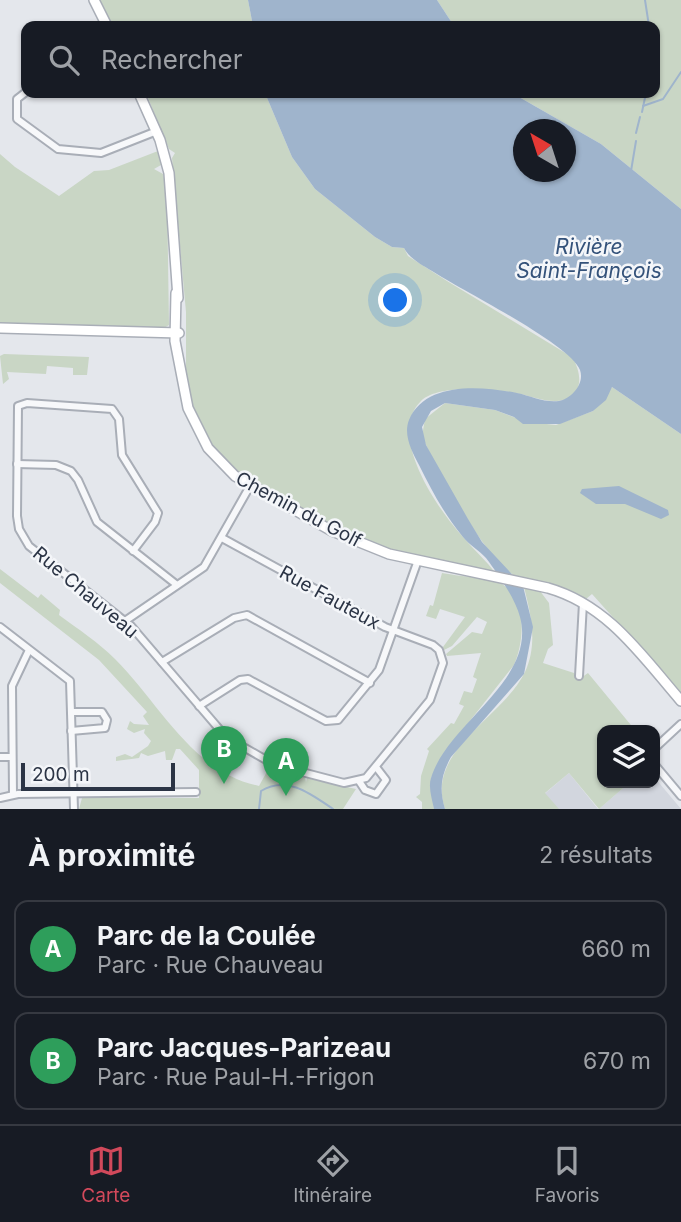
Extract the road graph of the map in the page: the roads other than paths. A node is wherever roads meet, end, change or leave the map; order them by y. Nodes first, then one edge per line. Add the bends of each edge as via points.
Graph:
1 (94, 0) edge
2 (104, 21) edge
3 (21, 96) edge
4 (141, 98) edge
5 (157, 131) junction
6 (0, 328) edge
7 (178, 332) junction
8 (17, 464) junction
9 (250, 486) junction
10 (222, 538) junction
11 (133, 551) junction
12 (417, 563) junction
13 (177, 585) junction
14 (583, 603) junction
15 (125, 621) junction
16 (0, 627) edge
17 (393, 631) junction
18 (29, 650) junction
19 (162, 662) junction
20 (579, 676) dead end
21 (370, 682) junction
22 (681, 701) edge
23 (199, 706) junction
24 (71, 712) junction
25 (681, 724) edge
26 (71, 731) junction
27 (660, 743) edge
28 (0, 757) edge
29 (12, 757) junction
30 (376, 767) junction
31 (660, 771) edge
32 (359, 782) junction
33 (196, 792) dead end
34 (72, 793) junction
35 (13, 794) junction
36 (681, 796) edge
37 (0, 799) edge
38 (74, 809) edge

1 - 2 street
3 - 5 street via 17,119 60,149 105,153
4 - 5 street
5 - 7 street, Chemin du Golf via 170,183
6 - 7 street
7 - 9 street, Chemin du Golf via 186,401 202,439 230,472
8 - 11 street via 56,465 71,471 95,520
8 - 11 street, Rue Chauveau via 16,413 20,405 103,406 115,411 122,456 158,513
8 - 15 street, Rue Chauveau via 18,523 26,542
9 - 10 street
9 - 12 street, Chemin du Golf via 348,539
10 - 13 street via 204,567
10 - 17 street, Rue Fauteux
11 - 13 street
12 - 14 street, Chemin du Golf via 536,586
12 - 17 street
13 - 15 street
14 - 20 street
14 - 22 street via 617,628
15 - 19 street, Rue Chauveau
16 - 18 street
17 - 21 street
17 - 30 street, Rue Fauteux via 433,645 443,663 431,698
18 - 24 street via 70,681
18 - 29 street via 12,686
19 - 21 street via 234,618 247,615
19 - 23 street, Rue Chauveau
21 - 23 street via 343,716 330,722 248,680 240,680
23 - 32 street, Rue Chauveau via 223,734 275,765 344,783
24 - 26 street
24 - 26 street via 102,712 107,720 99,730
25 - 27 street
26 - 34 street
28 - 29 street
29 - 35 street
30 - 32 street
30 - 32 street, Rue Chauveau via 386,780 376,794
31 - 36 street
33 - 34 street
34 - 35 street
34 - 38 street
35 - 37 street

